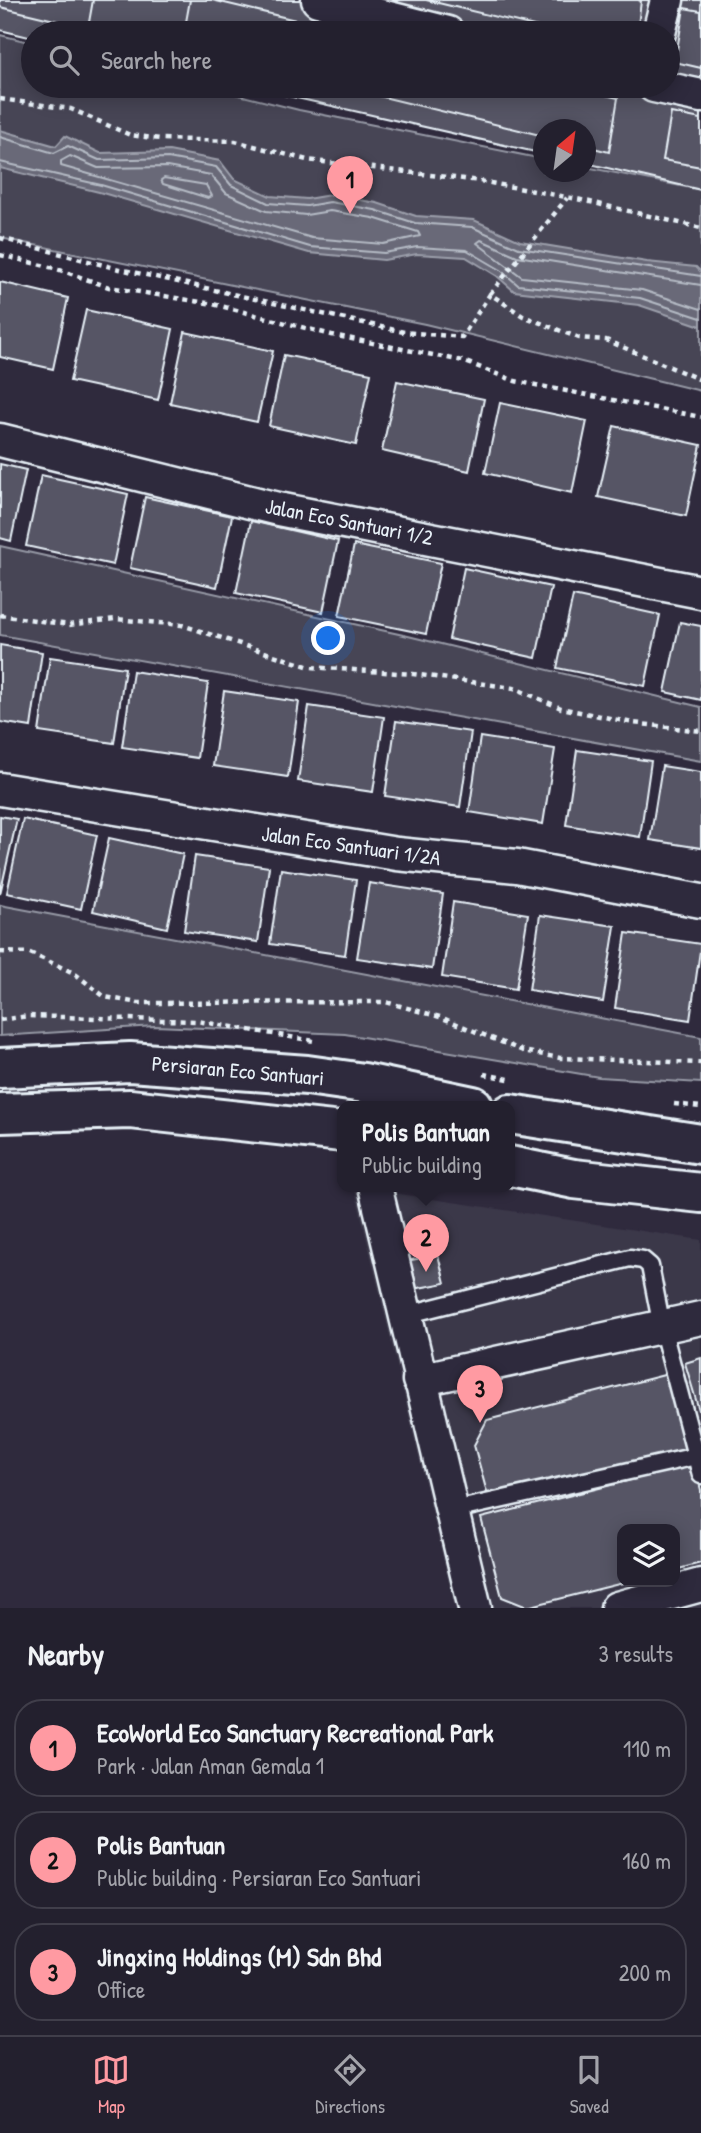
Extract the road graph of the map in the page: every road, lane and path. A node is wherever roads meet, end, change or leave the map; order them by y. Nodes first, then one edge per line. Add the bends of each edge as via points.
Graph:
1 (318, 0) edge
2 (667, 0) edge
3 (401, 21) edge
4 (662, 21) edge
5 (680, 92) edge
6 (701, 96) edge
7 (0, 99) edge
8 (567, 198) junction
9 (701, 228) edge
10 (0, 238) edge
11 (0, 256) edge
12 (490, 294) junction
13 (701, 380) edge
14 (701, 417) edge
15 (0, 440) edge
16 (701, 592) edge
17 (0, 615) edge
18 (701, 731) edge
19 (0, 789) edge
20 (701, 901) edge
21 (1, 951) edge
22 (701, 1063) edge
23 (0, 1068) edge
24 (364, 1094) edge
25 (428, 1101) edge
26 (0, 1113) edge
27 (515, 1115) edge
28 (305, 1126) junction
29 (337, 1131) edge
30 (701, 1144) edge
31 (337, 1148) edge
32 (515, 1167) edge
33 (376, 1192) edge
34 (701, 1194) edge
35 (405, 1315) junction
36 (701, 1318) edge
37 (662, 1327) junction
38 (419, 1380) junction
39 (699, 1456) edge
40 (701, 1475) edge
41 (450, 1511) junction
42 (701, 1586) edge
43 (475, 1608) edge
44 (617, 1608) edge

1 - 3 street
2 - 4 street
5 - 6 street
7 - 8 path via 71,109 130,135 235,141 307,160 480,181
8 - 9 path
8 - 12 path
10 - 12 path via 404,332 462,337
11 - 14 path via 109,287 213,304 332,335 463,361 515,382
12 - 13 path via 523,316 579,338 606,340
15 - 16 street, Jalan Eco Santuari 1/2 via 278,509
17 - 18 path via 69,625 115,619 182,625 310,667 414,674 513,688 561,709
19 - 20 street, Jalan Eco Santuari 1/2A via 397,854 517,866
21 - 22 path via 30,953 74,973 105,997 138,1003 386,1002 440,1017 523,1051 560,1058
23 - 24 street, Persiaran Eco Santuari via 130,1062 307,1075
24 - 25 street, Persiaran Eco Santuari
26 - 28 street via 130,1109
27 - 30 street
28 - 29 street
28 - 31 street
32 - 34 street
33 - 35 street
35 - 37 lane via 630,1258 650,1266
35 - 38 street
36 - 37 street
37 - 38 street
37 - 39 lane
38 - 41 street
39 - 40 lane
39 - 41 lane
41 - 43 street
42 - 44 street

